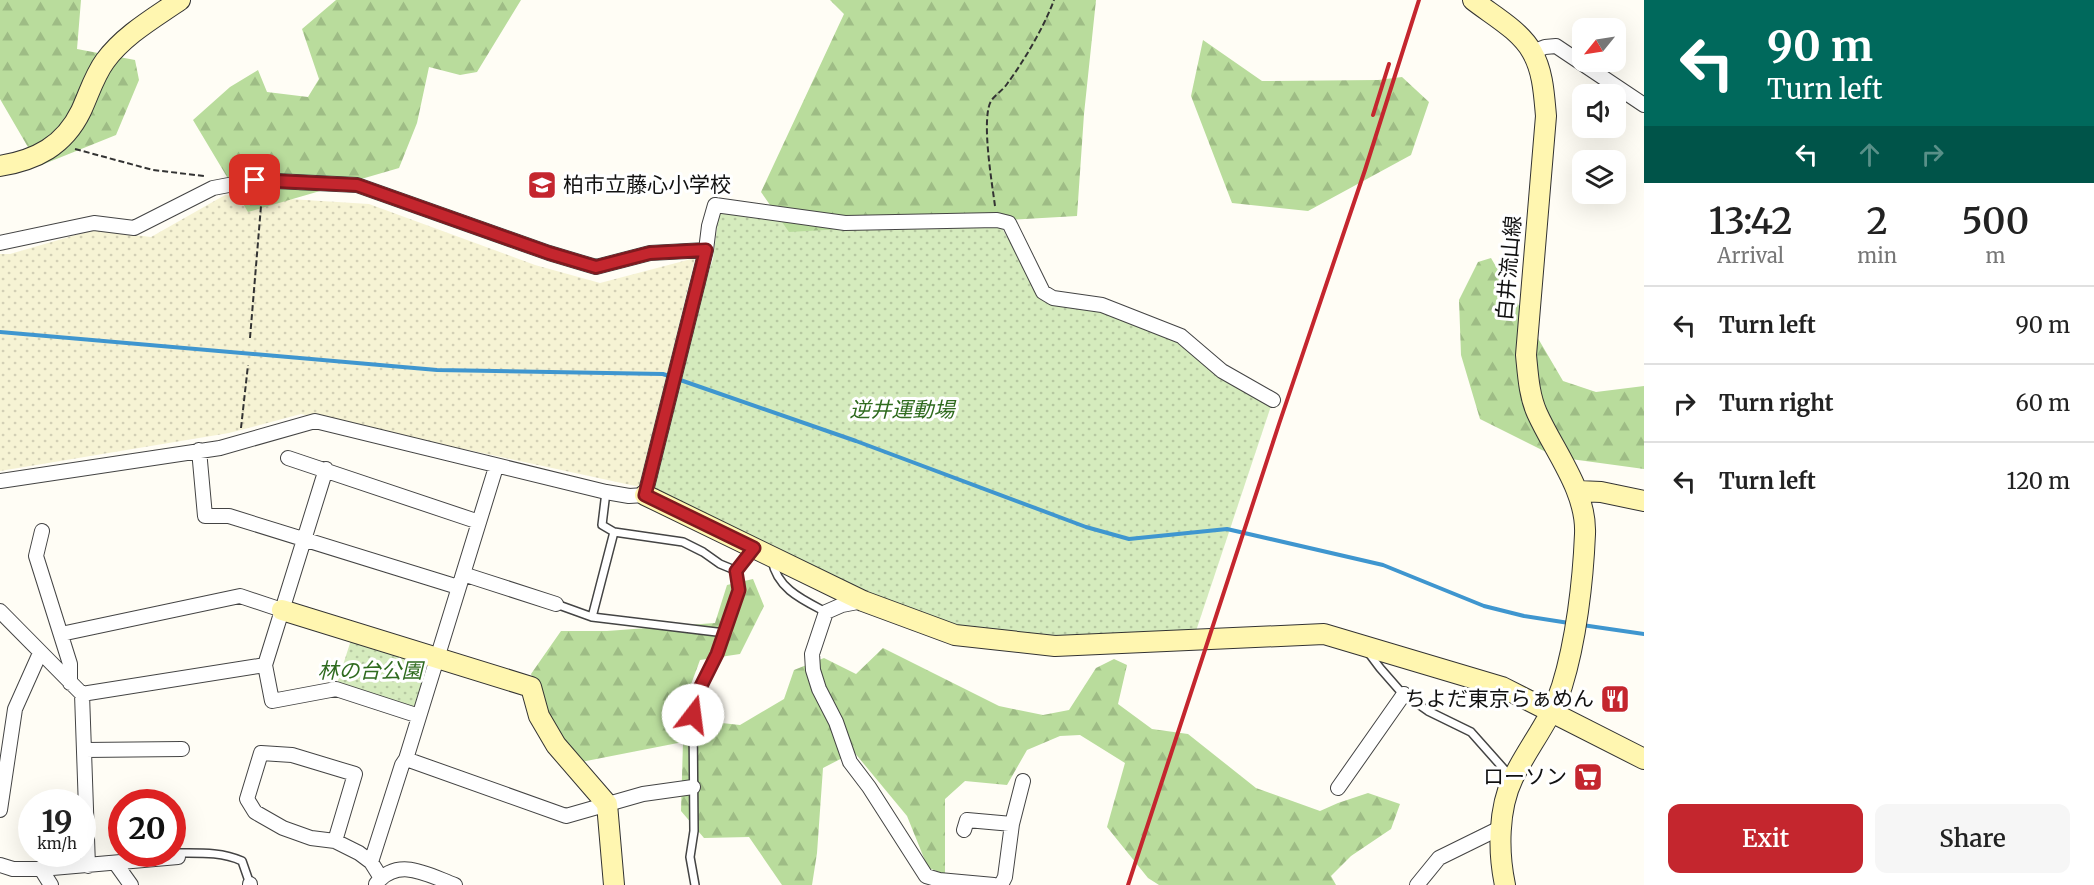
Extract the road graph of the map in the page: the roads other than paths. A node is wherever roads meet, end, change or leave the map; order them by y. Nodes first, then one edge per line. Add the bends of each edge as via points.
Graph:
1 (180, 0) edge
2 (1473, 0) edge
3 (1532, 52) junction
4 (1644, 105) edge
5 (0, 166) edge
6 (0, 243) edge
7 (706, 250) junction
8 (1273, 400) dead end
9 (199, 450) junction
10 (288, 458) dead end
11 (496, 467) junction
12 (326, 470) junction
13 (0, 481) edge
14 (1578, 491) junction
15 (606, 492) junction
16 (645, 495) junction
17 (1644, 501) edge
18 (479, 522) junction
19 (42, 531) dead end
20 (614, 532) junction
21 (304, 540) junction
22 (754, 548) junction
23 (772, 557) junction
24 (736, 571) junction
25 (460, 581) junction
26 (863, 601) junction
27 (556, 604) joint
28 (282, 610) junction
29 (0, 611) edge
30 (826, 612) junction
31 (592, 618) junction
32 (725, 633) junction
33 (61, 634) junction
34 (1363, 644) junction
35 (40, 653) junction
36 (437, 657) junction
37 (265, 665) junction
38 (70, 683) junction
39 (82, 694) junction
40 (1404, 694) junction
41 (1552, 711) junction
42 (419, 716) junction
43 (182, 749) dead end
44 (85, 750) junction
45 (406, 759) junction
46 (1644, 759) edge
47 (1512, 779) junction
48 (1023, 781) dead end
49 (693, 787) junction
50 (1338, 788) dead end
51 (86, 789) edge
52 (607, 804) junction
53 (0, 810) edge
54 (1012, 824) junction
55 (1500, 828) junction
56 (964, 830) dead end
57 (335, 841) junction
58 (186, 853) edge
59 (371, 862) junction
60 (0, 865) edge
61 (72, 867) edge
62 (118, 867) edge
63 (40, 869) junction
64 (378, 881) edge
65 (250, 884) edge
66 (958, 884) edge
67 (51, 885) edge
68 (131, 885) edge
69 (455, 885) edge
70 (614, 885) edge
71 (695, 885) edge
72 (994, 885) edge
73 (1001, 885) edge
74 (1417, 885) edge
75 (1505, 885) edge

1 - 5 street via 144,24 114,51 96,75 80,114 61,138 36,157
2 - 3 street, 白井流山線 via 1515,32
3 - 4 street via 1556,46
3 - 14 street, 白井流山線 via 1543,83 1546,116 1526,355 1536,411
6 - 7 street via 94,223 134,228 213,188 255,180 357,185 596,267 650,253
7 - 8 street via 715,205 845,223 1009,223 1043,292 1102,305 1180,336 1222,371
7 - 16 street
9 - 11 street via 220,448 315,421
9 - 13 street
9 - 21 street via 205,516 229,516
10 - 12 street
11 - 15 street
11 - 18 street
12 - 18 street
12 - 21 street
14 - 17 street
14 - 41 street, 白井流山線 via 1586,530 1583,568 1567,664
15 - 16 street
15 - 20 lane via 602,525
16 - 22 street
18 - 25 street
19 - 33 street via 36,556
20 - 24 lane via 683,542
20 - 31 lane
21 - 25 street
21 - 28 street
22 - 23 street
22 - 24 lane
23 - 26 street
23 - 30 lane via 774,572 782,584
24 - 32 lane via 739,590
25 - 27 street
25 - 36 street
26 - 30 street
26 - 34 street via 955,635 1055,646 1324,634
27 - 31 lane
28 - 33 street via 240,596
28 - 36 street
28 - 37 street
29 - 35 street
30 - 66 street via 812,654 813,670 850,762 926,876
31 - 32 lane
32 - 49 lane via 696,696
33 - 38 street
34 - 40 lane
34 - 41 street via 1502,687
35 - 38 street
35 - 53 street via 15,709
36 - 42 street
36 - 52 street via 531,687 539,716 556,745
37 - 39 street
37 - 42 street via 272,701 336,689
38 - 39 street
39 - 44 street
40 - 47 lane via 1471,732
40 - 50 street
41 - 46 street
41 - 47 street, 白井流山線
42 - 45 street
43 - 44 street
44 - 51 street
45 - 52 street via 566,816
45 - 59 street
47 - 55 street, 白井流山線
48 - 54 street
49 - 52 street
49 - 71 lane via 690,857
52 - 70 street
54 - 56 street via 966,820
54 - 73 street
55 - 74 street via 1439,858
55 - 75 street, 白井流山線
57 - 57 street via 301,835 255,812 247,799 261,753 292,755 355,774
57 - 59 street
58 - 65 lane via 231,856 242,861
59 - 64 street
60 - 63 street
61 - 63 street
62 - 68 street
63 - 67 street
64 - 69 street via 399,868
66 - 72 street

